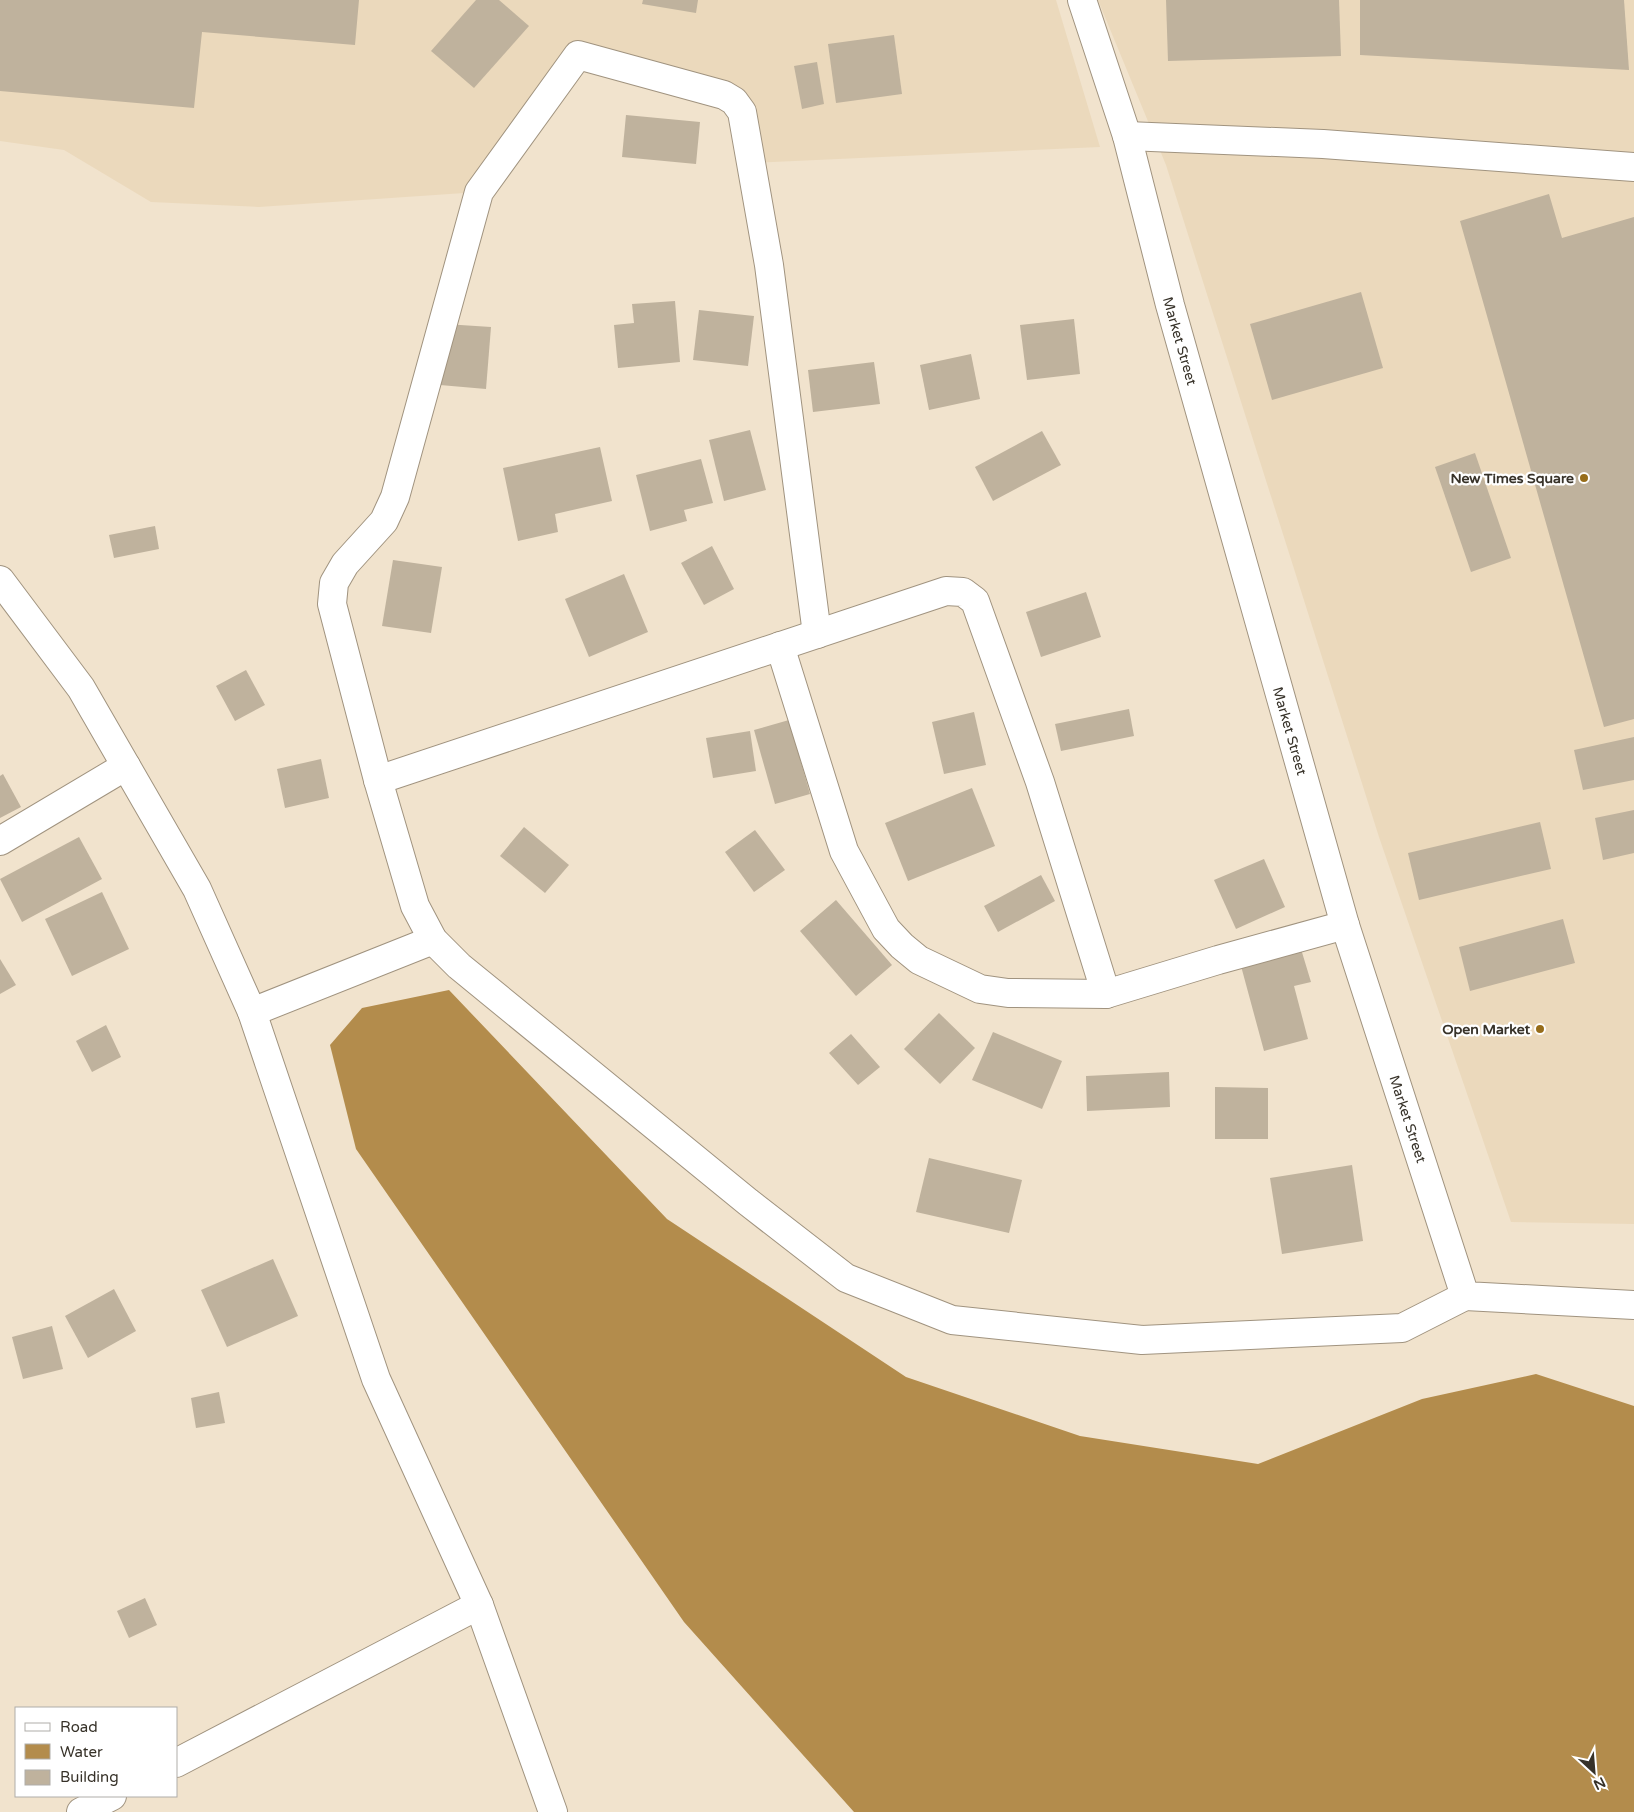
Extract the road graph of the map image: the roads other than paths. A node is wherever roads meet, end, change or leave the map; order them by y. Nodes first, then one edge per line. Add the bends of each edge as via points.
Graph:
1 (1082, 0) edge
2 (1127, 136) junction
3 (1634, 167) edge
4 (0, 580) edge
5 (816, 634) junction
6 (780, 646) junction
7 (126, 766) junction
8 (378, 780) junction
9 (0, 841) edge
10 (1345, 925) junction
11 (432, 940) junction
12 (1106, 994) junction
13 (252, 1012) junction
14 (1465, 1296) junction
15 (1634, 1304) edge
16 (479, 1605) junction
17 (178, 1762) edge
18 (110, 1797) edge
19 (81, 1812) edge
20 (553, 1812) edge

1 - 2 street, Market Street
2 - 3 street via 1323,144
2 - 10 street, Market Street via 1172,315
4 - 7 street via 80,688
5 - 6 street
5 - 8 street via 769,265 742,112 734,101 724,95 578,55 479,192 396,496 384,521 345,564 334,583 332,604
5 - 12 street via 946,591 963,592 975,601 1040,782
6 - 8 street
6 - 12 street via 844,851 886,929 919,960 980,989 1008,993
7 - 9 street
7 - 13 street via 196,889
8 - 11 street via 415,906
10 - 12 street
10 - 14 street, Market Street
11 - 13 street
11 - 14 street via 466,972 846,1278 952,1320 1142,1340 1402,1328
13 - 16 street via 376,1379
14 - 15 street
16 - 17 street
16 - 20 street
18 - 19 street

